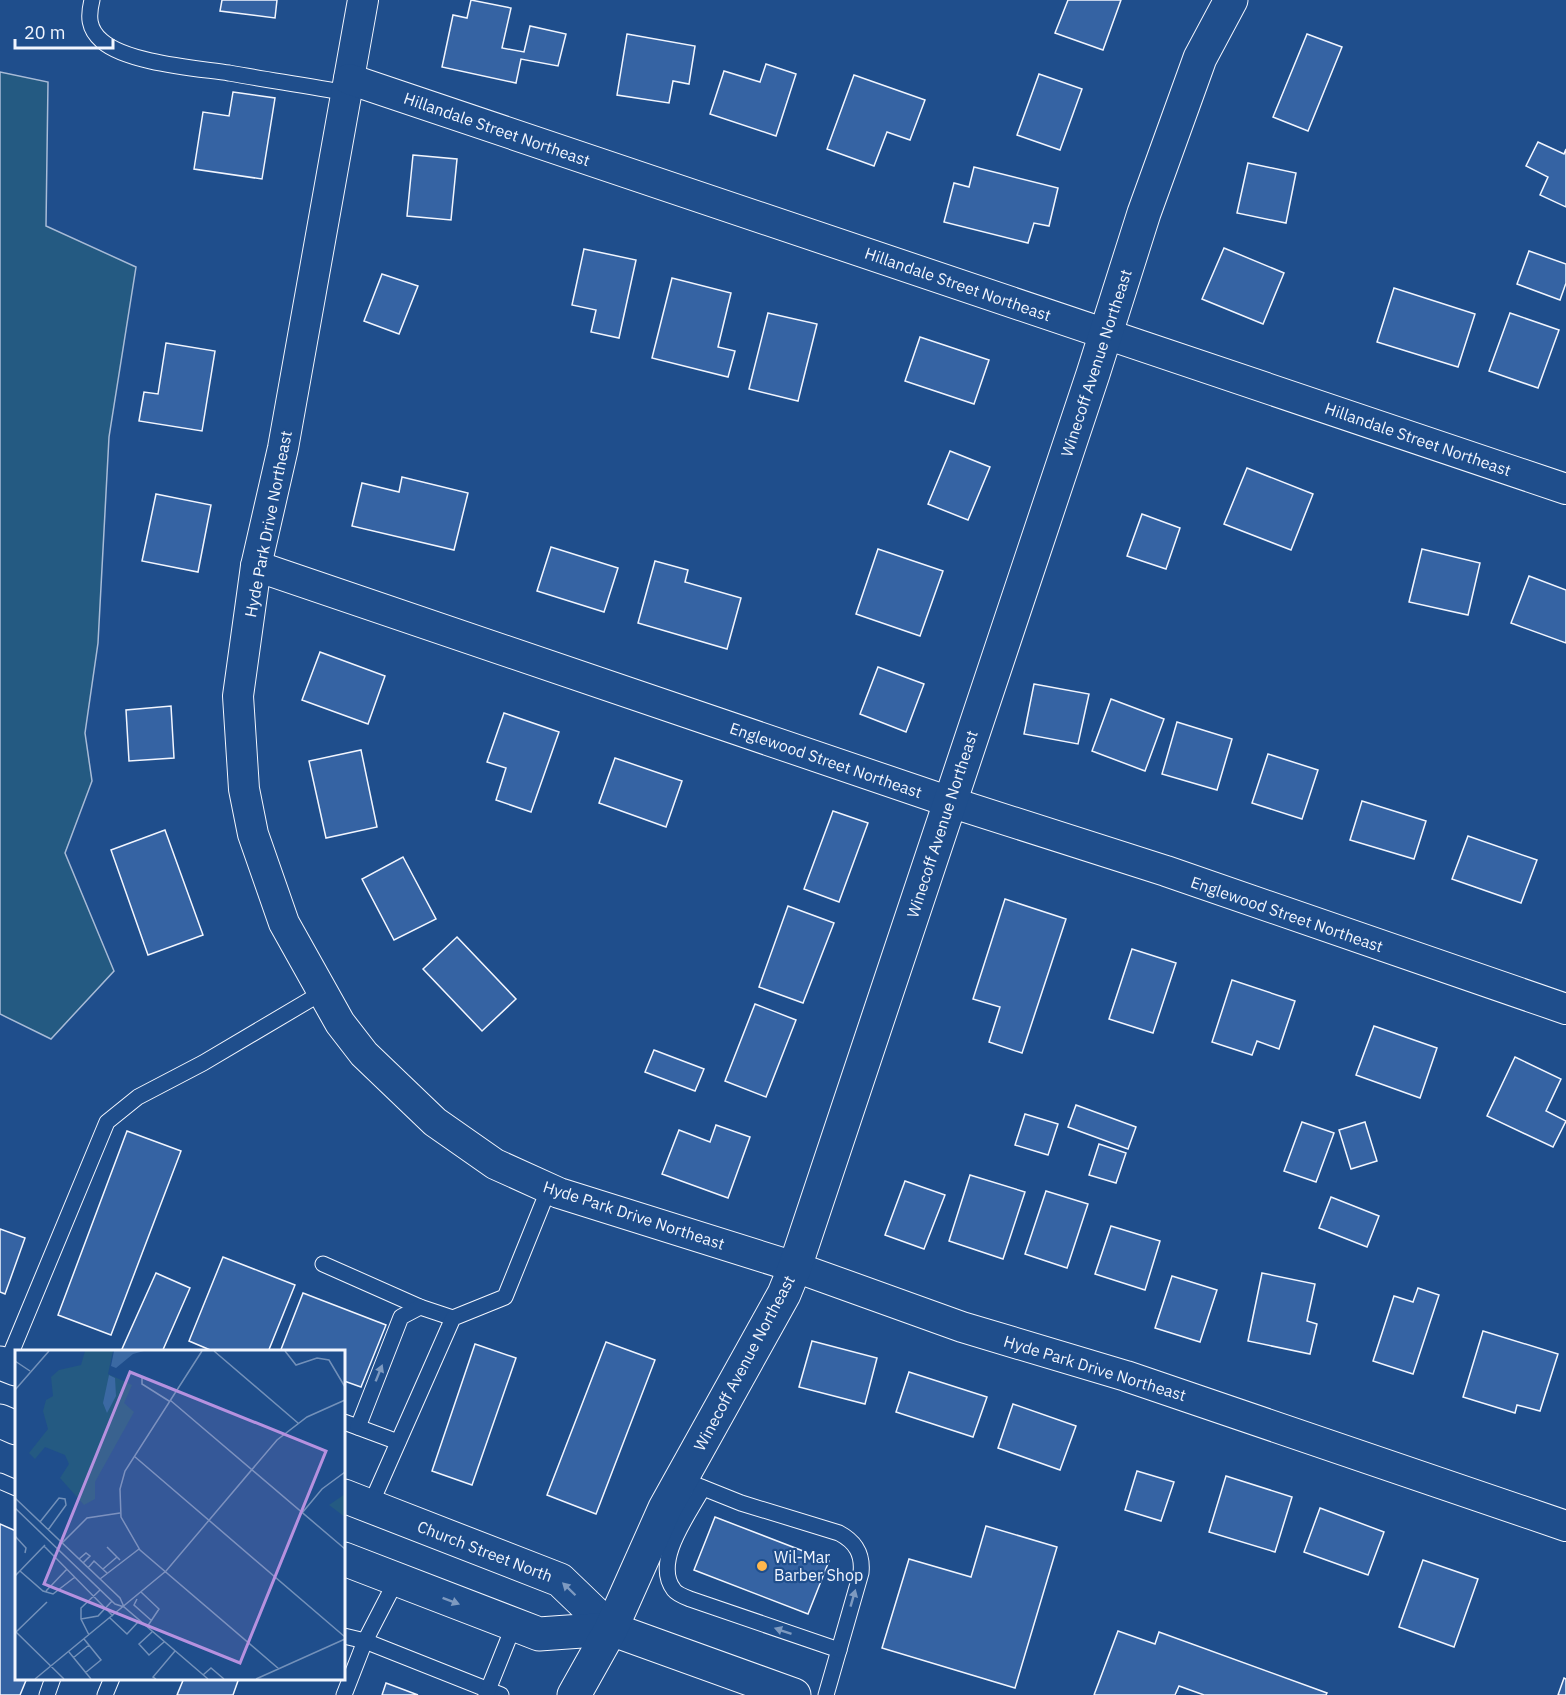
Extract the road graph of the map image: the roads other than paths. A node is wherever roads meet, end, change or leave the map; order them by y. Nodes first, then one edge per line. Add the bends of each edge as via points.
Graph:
1 (92, 0) edge
2 (363, 0) edge
3 (1231, 0) edge
4 (348, 86) junction
5 (1106, 334) junction
6 (1566, 489) edge
7 (256, 566) junction
8 (950, 802) junction
9 (322, 992) junction
10 (1566, 1009) edge
11 (549, 1188) junction
12 (322, 1264) dead end
13 (795, 1267) junction
14 (420, 1307) junction
15 (453, 1318) junction
16 (8, 1366) edge
17 (0, 1421) edge
18 (351, 1425) edge
19 (15, 1428) edge
20 (398, 1442) junction
21 (0, 1481) edge
22 (692, 1484) junction
23 (15, 1488) edge
24 (357, 1501) edge
25 (1566, 1526) edge
26 (667, 1530) junction
27 (345, 1559) edge
28 (397, 1579) junction
29 (514, 1625) junction
30 (611, 1629) junction
31 (345, 1636) edge
32 (365, 1641) junction
33 (838, 1650) junction
34 (52, 1680) edge
35 (111, 1680) edge
36 (752, 1688) edge
37 (492, 1693) edge
38 (47, 1695) edge
39 (105, 1695) edge
40 (344, 1695) edge
41 (574, 1695) edge
42 (794, 1695) edge
43 (826, 1695) edge

1 - 4 lane via 88,16 92,29 111,48 160,64
2 - 4 street, Hyde Park Drive Northeast
3 - 5 street, Winecoff Avenue Northeast via 1200,58 1144,213
4 - 5 street, Hillandale Street Northeast
4 - 7 street, Hyde Park Drive Northeast via 283,448
5 - 6 street, Hillandale Street Northeast
5 - 8 street, Winecoff Avenue Northeast
7 - 8 street, Englewood Street Northeast
7 - 9 street, Hyde Park Drive Northeast via 238,696 244,789 253,834 284,923
8 - 10 street, Englewood Street Northeast
8 - 13 street, Winecoff Avenue Northeast
9 - 11 street, Hyde Park Drive Northeast via 364,1054 435,1122 495,1164
9 - 16 lane via 138,1097 107,1122
11 - 13 street, Hyde Park Drive Northeast
11 - 15 lane via 505,1297
12 - 14 lane
13 - 22 street, Winecoff Avenue Northeast
13 - 25 street, Hyde Park Drive Northeast via 962,1327 1126,1376
14 - 15 lane
18 -> 14 lane via 401,1317
15 - 20 lane
17 - 19 street
18 - 20 lane
20 - 24 lane
21 - 23 lane
22 - 26 street, Winecoff Avenue Northeast
33 -> 22 lane via 861,1573 858,1548 839,1533
30 -> 24 street, Church Street North via 560,1580
26 - 30 street, Winecoff Avenue Northeast
33 -> 26 lane via 675,1591 666,1565
27 - 28 street, Church Street North
28 -> 29 street, Church Street North
28 - 32 lane
29 - 30 street, Church Street North via 539,1634
29 - 37 lane
30 - 36 street, Church Street North
30 - 41 street, Winecoff Avenue Northeast
31 - 32 lane
32 - 37 lane
32 - 40 lane
33 - 43 lane
34 - 38 lane
35 - 39 lane
36 - 42 street, Church Street North

